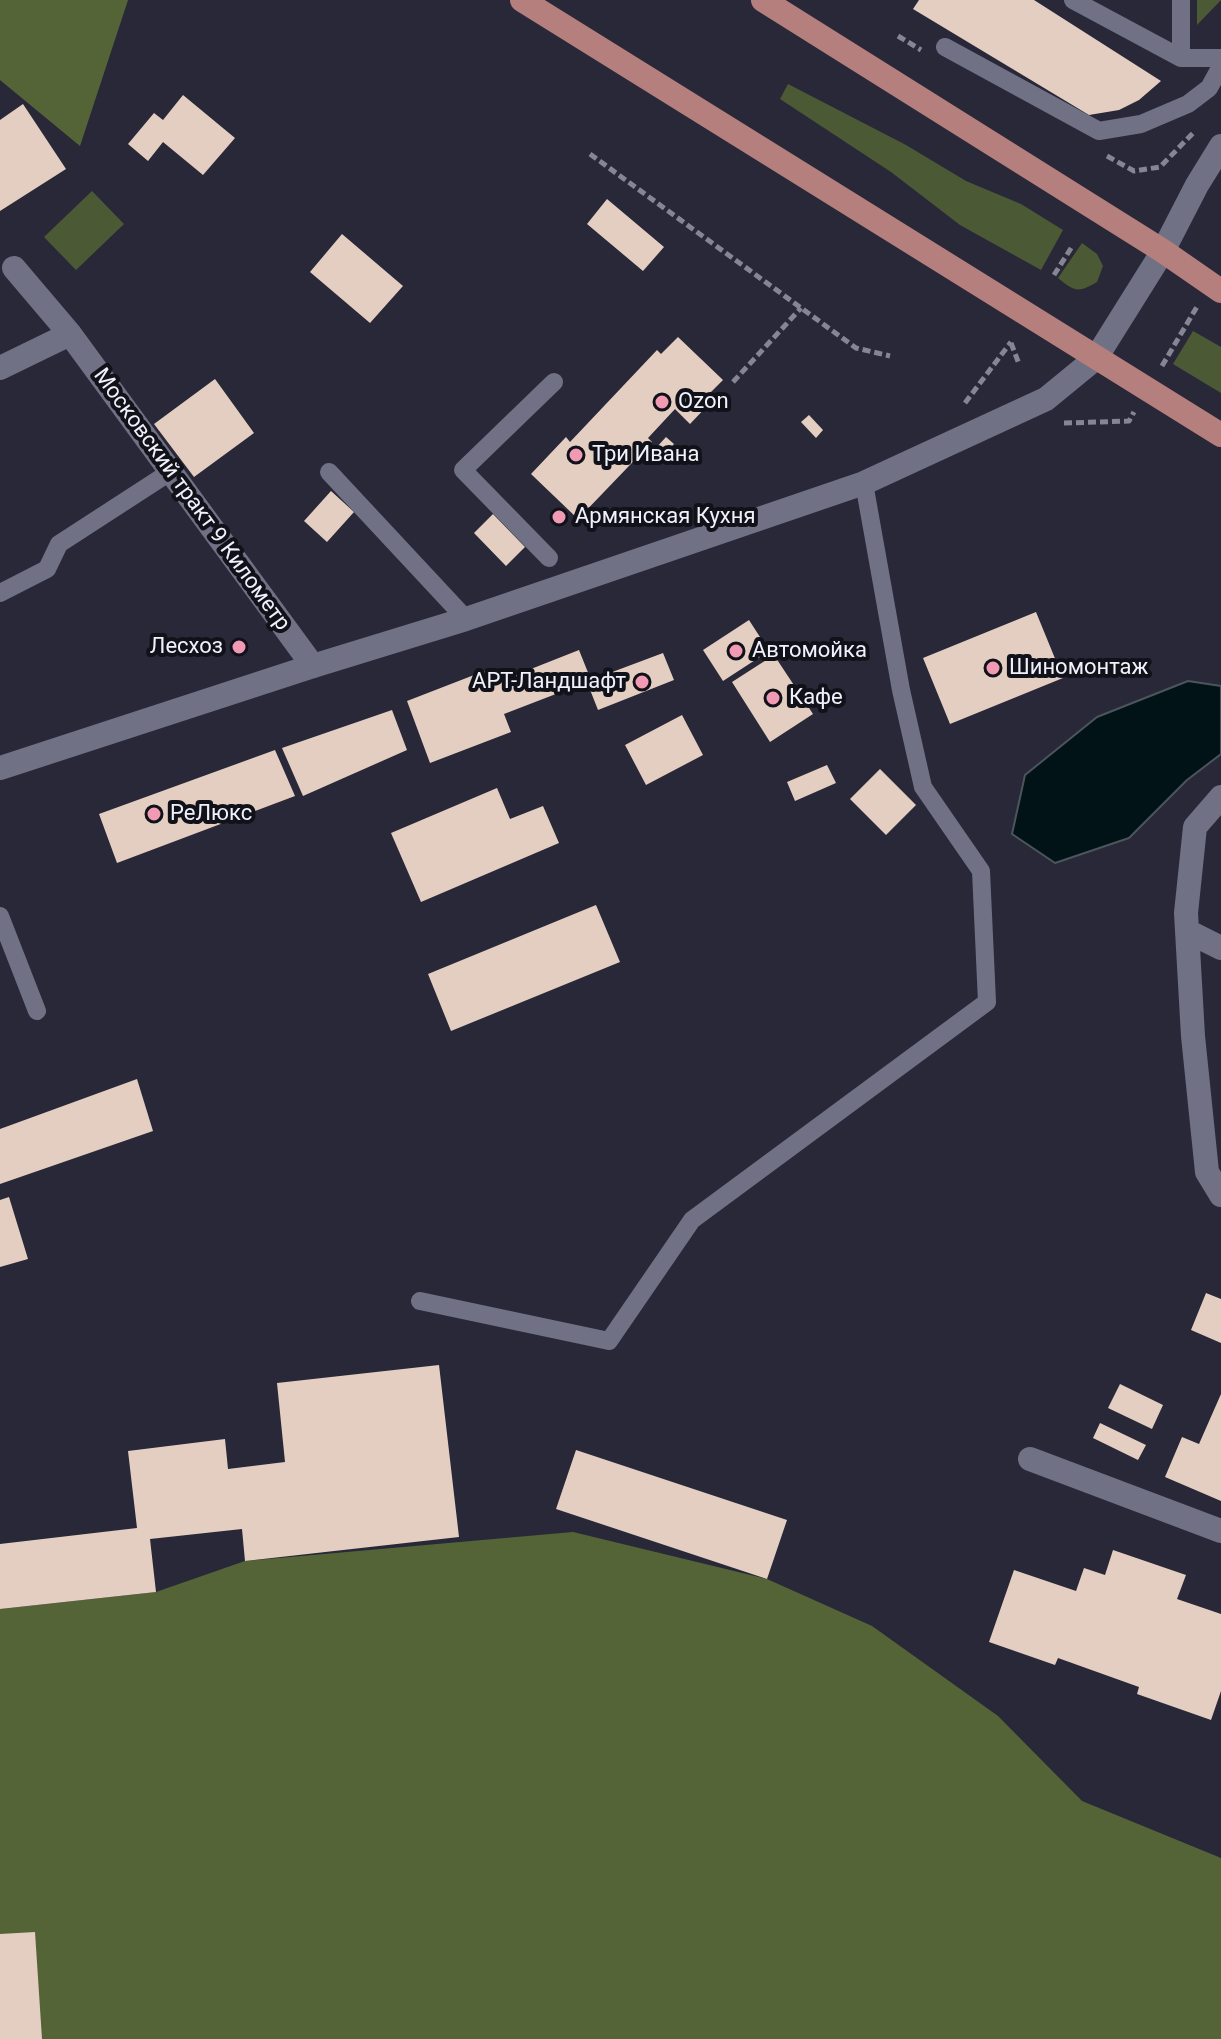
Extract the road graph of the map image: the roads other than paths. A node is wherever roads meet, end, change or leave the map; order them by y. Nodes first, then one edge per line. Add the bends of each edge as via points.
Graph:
1 (522, 0) edge
2 (763, 0) edge
3 (1073, 0) edge
4 (1181, 0) edge
5 (945, 47) dead end
6 (1181, 58) junction
7 (1221, 58) edge
8 (1221, 66) edge
9 (1221, 146) edge
10 (1163, 251) junction
11 (14, 268) dead end
12 (1216, 287) edge
13 (70, 334) junction
14 (1096, 358) junction
15 (0, 368) edge
16 (554, 382) dead end
17 (1221, 435) edge
18 (170, 472) junction
19 (329, 472) dead end
20 (864, 483) junction
21 (549, 558) dead end
22 (0, 593) edge
23 (466, 619) junction
24 (313, 666) junction
25 (0, 768) edge
26 (1221, 797) edge
27 (0, 916) edge
28 (1187, 931) junction
29 (1221, 948) edge
30 (37, 1011) dead end
31 (1221, 1195) edge
32 (420, 1301) dead end
33 (1030, 1459) dead end
34 (1221, 1531) edge

1 - 14 main road
2 - 10 main road
3 - 6 lane
4 - 6 lane
5 - 8 lane via 1099,131 1141,124 1188,104 1209,88
6 - 7 lane
9 - 10 street
10 - 12 main road
10 - 14 street
11 - 13 street, Московский тракт 9 Километр
13 - 15 street
13 - 18 street, Московский тракт 9 Километр
14 - 17 main road
14 - 20 street via 1046,399
16 - 21 lane via 463,470
18 - 22 lane via 59,544 47,569
18 - 24 street, Московский тракт 9 Километр
19 - 23 lane
20 - 23 street
20 - 32 lane via 923,787 981,871 987,1002 692,1220 609,1341
23 - 24 street
24 - 25 street
26 - 28 street via 1195,827
27 - 30 lane
28 - 29 street
28 - 31 street via 1207,1172
33 - 34 street

